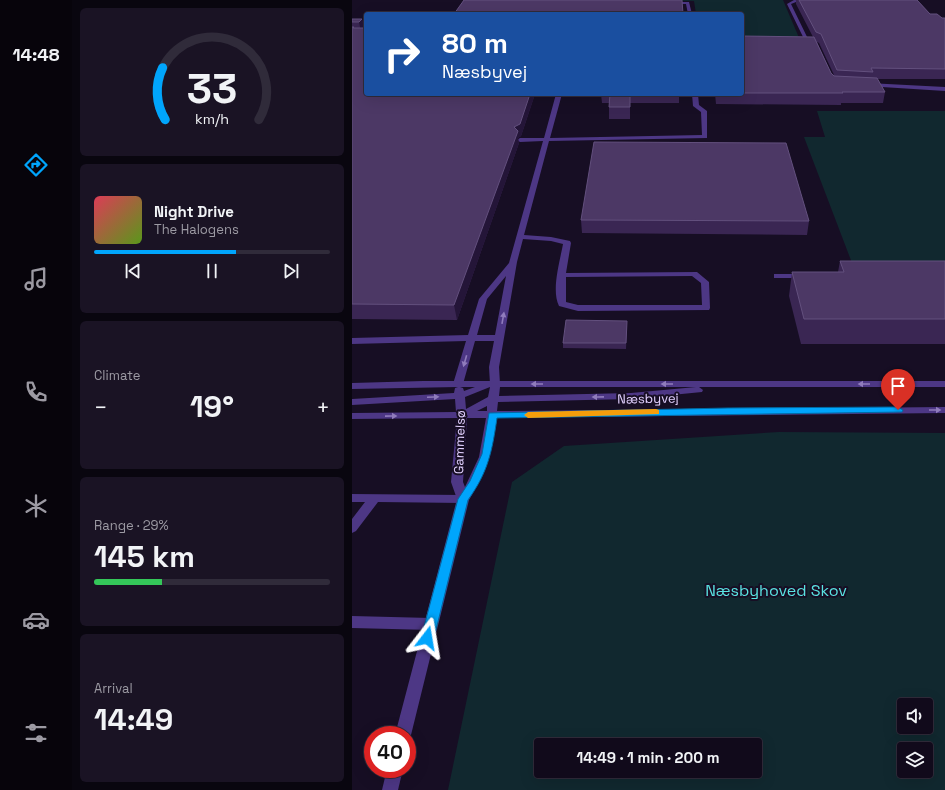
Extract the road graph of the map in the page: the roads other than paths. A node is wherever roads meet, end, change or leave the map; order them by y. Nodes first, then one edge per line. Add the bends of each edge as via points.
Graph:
1 (818, 1) edge
2 (664, 3) edge
3 (690, 12) edge
4 (793, 42) edge
5 (808, 42) junction
6 (816, 44) edge
7 (863, 84) edge
8 (945, 89) edge
9 (558, 96) edge
10 (695, 96) edge
11 (520, 140) edge
12 (545, 141) junction
13 (520, 237) junction
14 (513, 262) junction
15 (562, 275) junction
16 (777, 276) dead end
17 (815, 276) edge
18 (472, 338) junction
19 (500, 338) junction
20 (352, 341) edge
21 (458, 384) junction
22 (495, 384) junction
23 (762, 384) junction
24 (945, 384) edge
25 (352, 386) edge
26 (459, 396) junction
27 (493, 400) junction
28 (352, 402) edge
29 (945, 410) edge
30 (462, 415) junction
31 (352, 416) edge
32 (493, 416) junction
33 (352, 498) edge
34 (375, 498) junction
35 (463, 499) junction
36 (352, 528) edge
37 (352, 622) edge
38 (431, 624) junction
39 (405, 726) edge
40 (393, 778) edge
41 (390, 790) edge

1 - 5 street via 795,1 789,4
2 - 3 street via 688,3
4 - 5 street
5 - 6 street
7 - 8 street
9 - 12 street
10 - 12 street via 696,106 704,111 705,137
11 - 12 street
12 - 13 street
13 - 14 street
13 - 15 street via 567,243
14 - 18 street via 483,299
19 -> 14 street
15 - 15 street via 562,304 578,308 706,308 705,282 694,274
16 - 17 street
18 - 19 street
18 - 20 street
18 -> 21 street
19 - 22 street via 494,367
21 - 22 street, Næsbyvej
21 - 25 street, Næsbyvej
21 - 26 street, Gammelsø
23 -> 22 street, Næsbyvej
22 - 26 street
22 - 27 street, Gammelsø
24 -> 23 street, Næsbyvej
23 -> 27 street via 631,396
28 -> 26 street
26 - 30 street, Gammelsø
27 - 30 street
27 - 32 street, Gammelsø
32 -> 29 street, Næsbyvej
31 -> 30 street, Næsbyvej
30 - 32 street, Næsbyvej
30 - 35 street, Gammelsø via 458,482
32 - 35 street, Gammelsø via 487,454 475,482
33 - 34 street
34 - 35 street
34 - 36 street
35 - 38 street, Gammelsø
37 - 38 street
38 - 39 street, Gammelsø
40 - 41 street

